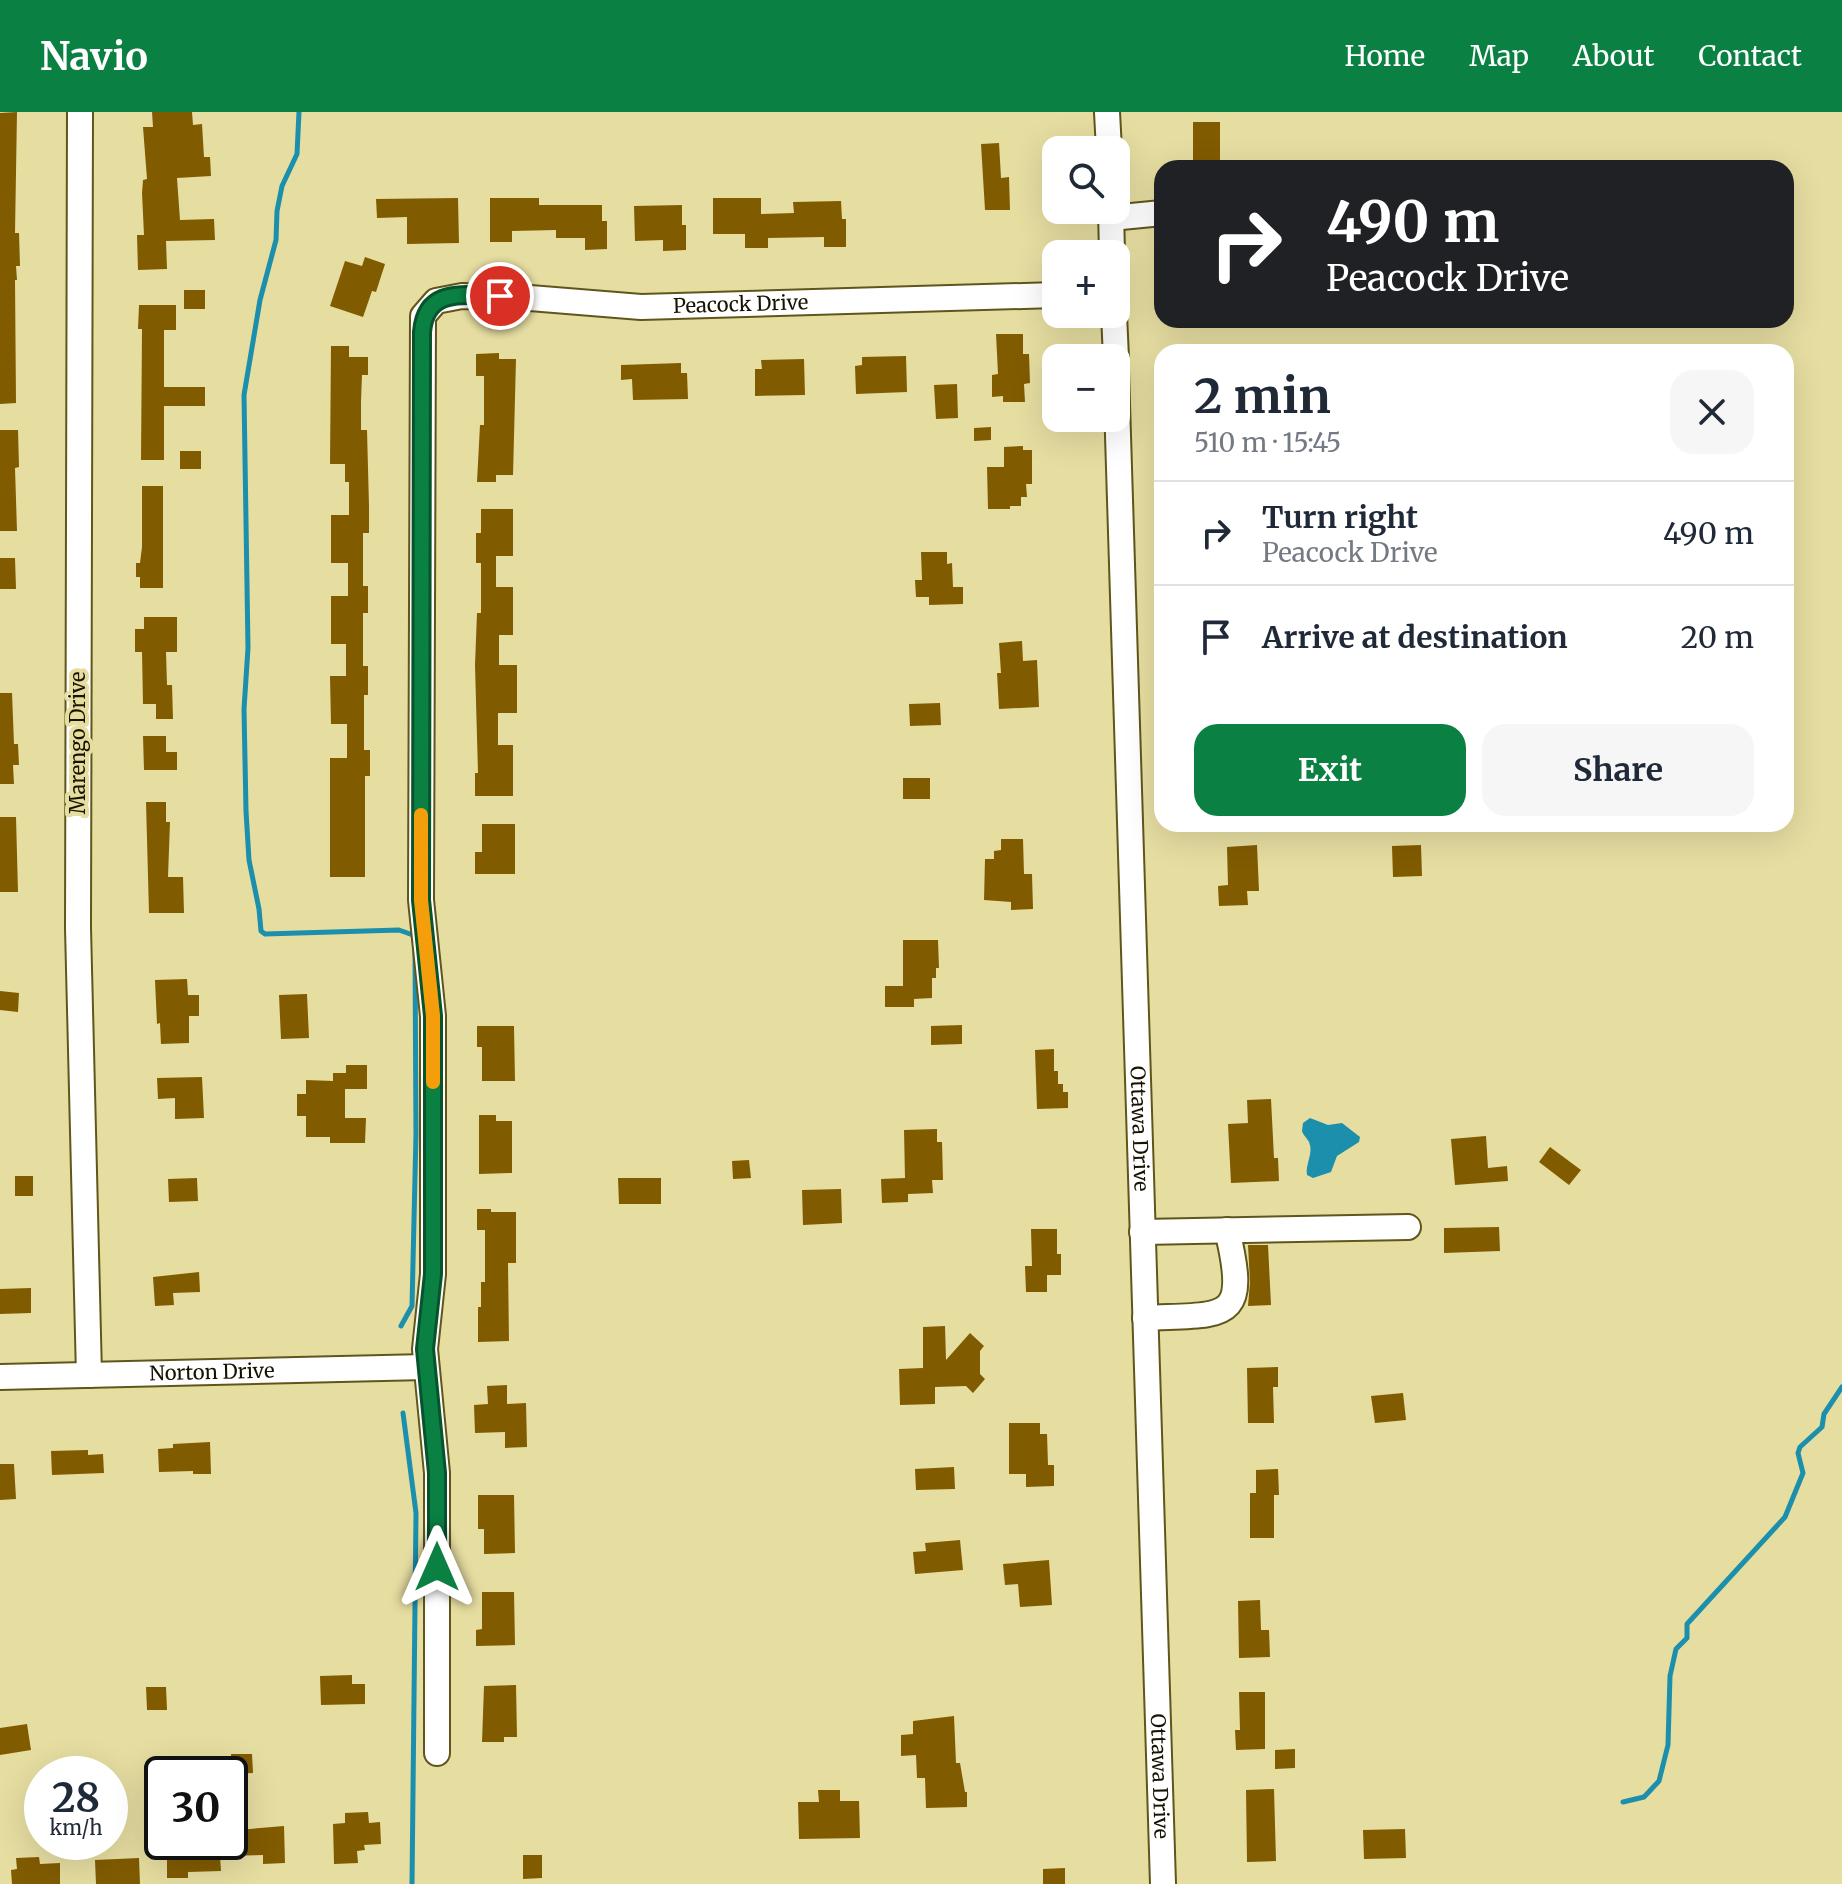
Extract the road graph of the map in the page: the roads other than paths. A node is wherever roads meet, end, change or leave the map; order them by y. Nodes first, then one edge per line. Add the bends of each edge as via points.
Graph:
1 (80, 112) edge
2 (1107, 112) edge
3 (1108, 136) edge
4 (1154, 213) edge
5 (1130, 214) edge
6 (1042, 295) edge
7 (1118, 432) edge
8 (1408, 1227) dead end
9 (1227, 1230) junction
10 (1142, 1232) junction
11 (1145, 1318) junction
12 (426, 1367) junction
13 (89, 1375) junction
14 (0, 1377) edge
15 (437, 1753) dead end
16 (1163, 1884) edge

1 - 13 street, Marengo Drive via 78,928
2 - 3 street
4 - 5 street
6 - 12 street, Peacock Drive via 641,307 462,296 442,298 423,316 421,900 433,1016 433,1274
7 - 10 street, Ottawa Drive
8 - 9 street
9 - 10 street
9 - 11 street via 1236,1277 1231,1303 1219,1313
10 - 11 street, Ottawa Drive
11 - 16 street, Ottawa Drive
12 - 13 street, Norton Drive
12 - 15 street via 437,1473
13 - 14 street, Norton Drive

